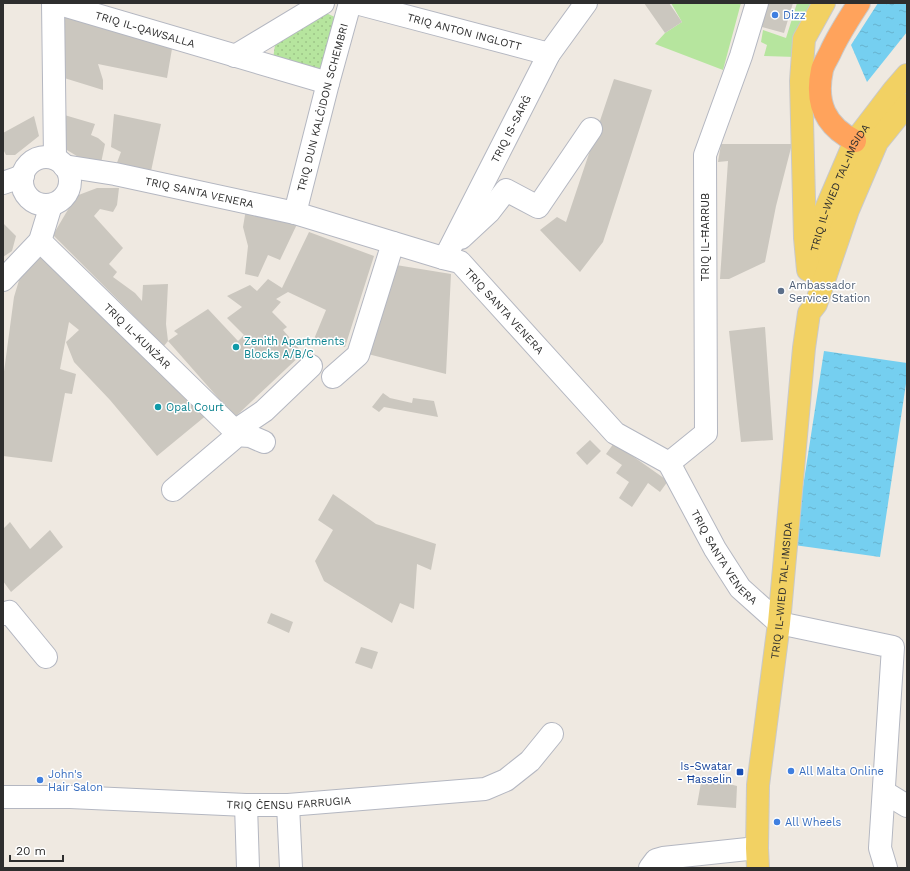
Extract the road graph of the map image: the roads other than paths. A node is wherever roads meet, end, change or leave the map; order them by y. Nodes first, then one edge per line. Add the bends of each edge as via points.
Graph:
1 (55, 3) edge
2 (323, 3) edge
3 (350, 3) edge
4 (356, 3) edge
5 (586, 3) edge
6 (757, 3) edge
7 (824, 3) edge
8 (859, 3) edge
9 (548, 54) junction
10 (235, 56) junction
11 (907, 75) edge
12 (328, 83) junction
13 (907, 105) edge
14 (591, 129) dead end
15 (855, 141) junction
16 (63, 169) junction
17 (13, 180) edge
18 (51, 205) junction
19 (295, 213) junction
20 (40, 241) junction
21 (393, 243) junction
22 (446, 254) junction
23 (808, 270) junction
24 (3, 280) edge
25 (809, 313) junction
26 (311, 366) dead end
27 (334, 377) dead end
28 (233, 434) junction
29 (264, 442) dead end
30 (669, 463) junction
31 (173, 490) dead end
32 (3, 614) edge
33 (779, 623) junction
34 (46, 657) dead end
35 (552, 734) dead end
36 (884, 792) junction
37 (3, 797) edge
38 (288, 804) junction
39 (246, 805) junction
40 (907, 806) edge
41 (758, 858) edge
42 (248, 868) edge
43 (291, 868) edge
44 (650, 868) edge
45 (742, 868) edge
46 (886, 868) edge

1 - 10 street, TRIQ IL-QAWSALLA
1 - 16 street
2 - 10 street
3 - 12 street, TRIQ DUN KALĊIDON SCHEMBRI
4 - 9 street, TRIQ ANTON INGLOTT
5 - 9 street, TRIQ IS-SARĠ
6 - 30 street, TRIQ IL-ĦARRUB via 705,155 706,432
7 - 23 main road via 804,39 801,81
8 - 15 highway via 840,31 822,69 820,92 823,110 828,120 836,129
9 - 22 street, TRIQ IS-SARĠ
10 - 12 street, TRIQ IL-QAWSALLA
11 - 15 main road, TRIQ IL-WIED TAL-IMSIDA
12 - 19 street, TRIQ DUN KALĊIDON SCHEMBRI
13 - 25 main road, TRIQ IL-WIED TAL-IMSIDA via 877,142 848,210 816,304
14 - 22 street via 538,207 506,190 489,212
15 - 23 main road, TRIQ IL-WIED TAL-IMSIDA via 826,211
16 - 17 street, TRIQ SANTA VENERA via 44,158 31,164
16 - 18 street via 68,191 64,198
16 - 19 street, TRIQ SANTA VENERA via 115,174
17 - 18 street via 23,184 29,198 36,203
18 - 20 street
19 - 21 street, TRIQ SANTA VENERA
20 - 24 street
20 - 28 street, TRIQ IL-KUNŻAR via 229,424
21 - 22 street, TRIQ SANTA VENERA
21 - 27 street via 358,355
22 - 30 street, TRIQ SANTA VENERA via 460,262 615,433
23 - 25 main road, TRIQ IL-WIED TAL-IMSIDA via 804,298
25 - 33 main road, TRIQ IL-WIED TAL-IMSIDA
26 - 28 street via 264,411
28 - 29 street via 250,436
28 - 31 street via 233,439
30 - 33 street, TRIQ SANTA VENERA via 715,550 740,588
32 - 34 street via 9,612
33 - 36 street via 893,647
33 - 41 main road, TRIQ IL-WIED TAL-IMSIDA via 758,785
35 - 38 street, TRIQ ĊENSU FARRUGIA via 530,761 506,780 484,789
36 - 40 street
36 - 46 street via 880,848
37 - 39 street, TRIQ ĊENSU FARRUGIA via 70,797
38 - 39 street, TRIQ ĊENSU FARRUGIA
38 - 43 street
39 - 42 street
41 - 44 street via 663,858 656,860
41 - 45 main road

